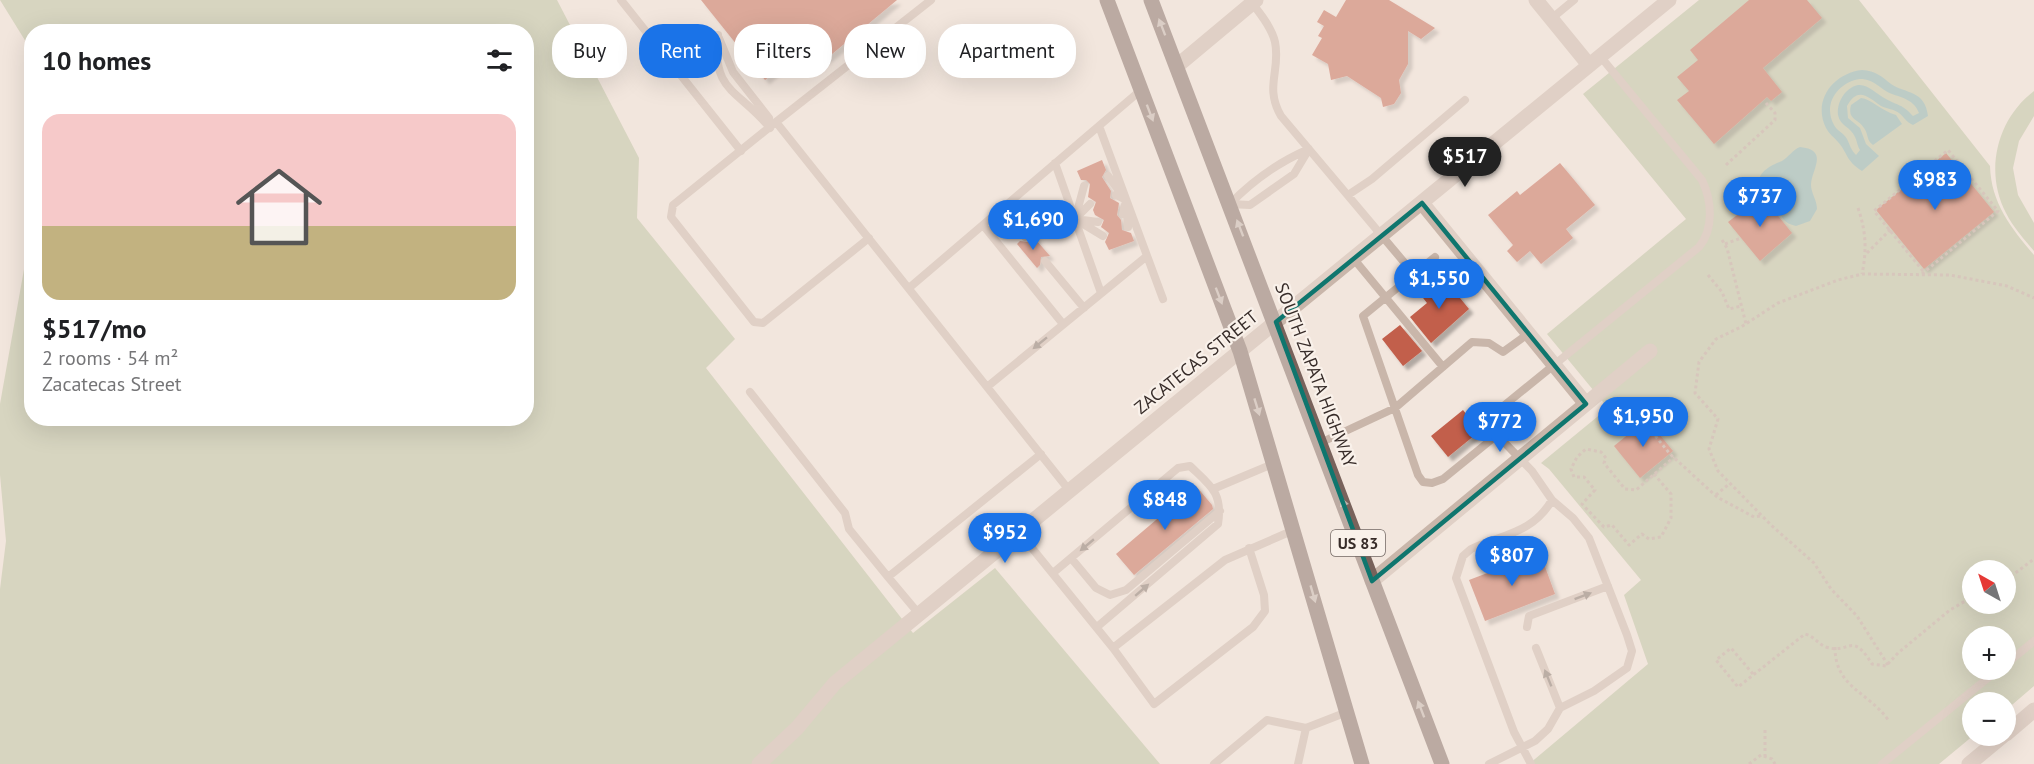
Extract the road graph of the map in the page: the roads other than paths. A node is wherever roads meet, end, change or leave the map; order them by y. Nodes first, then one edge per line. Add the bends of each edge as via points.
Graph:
1 (621, 0) edge
2 (931, 0) edge
3 (1107, 0) edge
4 (1151, 0) edge
5 (1536, 0) edge
6 (1574, 0) edge
7 (1669, 0) edge
8 (1252, 1) edge
9 (1551, 19) junction
10 (722, 46) edge
11 (1594, 61) junction
12 (1177, 66) junction
13 (1142, 90) junction
14 (1465, 100) dead end
15 (773, 125) junction
16 (1100, 126) junction
17 (1309, 149) junction
18 (741, 151) junction
19 (1055, 163) junction
20 (1108, 176) dead end
21 (1083, 186) dead end
22 (1116, 195) dead end
23 (1348, 195) junction
24 (1126, 200) junction
25 (1422, 203) junction
26 (1090, 204) dead end
27 (1230, 204) junction
28 (1002, 209) junction
29 (1123, 214) dead end
30 (1075, 219) junction
31 (1098, 222) dead end
32 (983, 225) junction
33 (1128, 227) dead end
34 (1382, 235) junction
35 (1103, 236) dead end
36 (1026, 237) dead end
37 (869, 238) junction
38 (1147, 256) junction
39 (1435, 257) dead end
40 (1353, 258) junction
41 (1045, 261) dead end
42 (1414, 274) junction
43 (909, 288) junction
44 (1101, 293) junction
45 (1386, 297) junction
46 (1163, 300) dead end
47 (1084, 308) junction
48 (1275, 322) junction
49 (1063, 324) junction
50 (1528, 333) junction
51 (1240, 351) junction
52 (1650, 351) dead end
53 (1554, 365) junction
54 (1443, 367) junction
55 (987, 387) junction
56 (750, 392) dead end
57 (1586, 404) junction
58 (1395, 408) junction
59 (1497, 435) junction
60 (1320, 443) junction
61 (1041, 454) junction
62 (1519, 459) junction
63 (1275, 464) junction
64 (1214, 489) junction
65 (1069, 490) junction
66 (1552, 500) junction
67 (1220, 512) junction
68 (1294, 530) junction
69 (1019, 532) junction
70 (1249, 548) junction
71 (1071, 558) junction
72 (1053, 573) junction
73 (888, 577) junction
74 (1372, 581) junction
75 (1608, 586) junction
76 (919, 614) junction
77 (1097, 627) junction
78 (1527, 627) dead end
79 (2034, 641) edge
80 (1113, 648) junction
81 (1536, 648) dead end
82 (2016, 656) edge
83 (1985, 680) edge
84 (1560, 708) junction
85 (2034, 710) edge
86 (1347, 712) junction
87 (2016, 725) edge
88 (1306, 728) junction
89 (1991, 746) edge
90 (1523, 749) junction
91 (759, 764) edge
92 (1214, 764) edge
93 (1298, 764) edge
94 (1362, 764) edge
95 (1442, 764) edge
96 (1489, 764) edge
97 (1531, 764) edge
98 (1882, 764) edge
99 (1969, 764) edge

1 - 18 lane
2 - 15 lane
3 - 13 main road
12 -> 4 main road, SOUTH ZAPATA HIGHWAY / US 83
5 - 9 street
6 - 9 lane
7 - 11 street, ZACATECAS STREET
8 - 12 street
8 - 17 lane via 1276,43 1272,91 1275,105
9 - 11 street
10 - 15 lane via 732,72
11 - 25 street, ZACATECAS STREET
11 - 53 lane via 1702,180 1708,191 1710,226 1700,247
12 - 27 main road, SOUTH ZAPATA HIGHWAY / US 83
13 - 16 lane
13 -> 51 main road
14 - 23 lane
15 - 18 lane
15 - 37 lane
16 - 19 lane
16 - 24 lane
17 - 23 lane
17 - 27 lane via 1284,160
17 - 27 lane via 1294,174 1250,205
18 - 37 lane via 670,211 754,322 763,323
19 - 28 lane
19 - 30 lane
20 - 24 lane
21 - 30 lane
22 - 24 lane
23 - 34 lane
24 - 29 lane
24 - 33 lane
24 - 38 lane
25 - 34 street, ZACATECAS STREET
25 - 50 street
26 - 30 lane
48 -> 27 main road, SOUTH ZAPATA HIGHWAY / US 83
28 - 32 lane
28 - 36 lane
30 - 31 lane
30 - 35 lane
30 - 44 lane
32 - 43 lane
32 - 49 lane
34 - 40 street, ZACATECAS STREET
34 - 42 lane
37 - 43 lane
38 - 44 lane
38 - 46 lane
39 - 42 lane
40 - 45 lane
40 - 48 street, ZACATECAS STREET
41 - 47 lane
42 - 45 lane
43 - 55 lane
44 - 47 lane
45 - 54 lane
45 - 58 lane via 1363,316
47 - 49 lane
48 - 51 street, ZACATECAS STREET
48 - 60 main road, SOUTH ZAPATA HIGHWAY / US 83
49 -> 55 lane
50 - 53 street
50 - 54 lane via 1503,352 1489,343 1472,342
51 -> 63 main road
51 - 65 street, ZACATECAS STREET
52 - 57 street
53 - 57 street
53 - 59 lane via 1501,408 1493,418
54 - 58 lane
55 - 61 lane
56 - 73 lane via 845,513 849,529
57 - 62 street
58 - 59 lane via 1423,482 1443,479
58 - 60 lane
59 - 62 lane
74 -> 60 main road, SOUTH ZAPATA HIGHWAY / US 83
61 - 65 lane
61 - 73 lane
62 - 66 lane
62 - 74 street
63 - 64 lane
63 - 68 main road
64 - 67 lane via 1220,500
64 -> 71 lane via 1190,466 1178,468
65 - 69 street, ZACATECAS STREET
66 - 75 lane via 1589,538
66 - 90 lane via 1543,516 1529,526 1471,549 1463,556 1456,578
67 - 71 lane via 1126,590 1110,595 1096,588
77 -> 67 lane via 1218,524
68 - 70 lane
68 -> 86 main road
69 - 72 lane
69 - 76 street, ZACATECAS STREET
70 - 80 lane via 1225,560
70 - 80 lane via 1264,595 1264,611 1253,627 1154,704
71 - 72 lane
72 - 77 lane
73 - 76 lane
95 -> 74 main road, SOUTH ZAPATA HIGHWAY / US 83
78 -> 75 lane via 1529,616
75 - 84 lane via 1630,643 1631,662 1618,676
76 - 91 street, ZACATECAS STREET via 835,683 797,728
77 - 80 lane
79 - 82 lane
84 -> 81 lane
83 - 98 lane
84 - 90 lane via 1548,729
85 - 87 street
86 - 88 lane
86 - 94 main road
88 - 92 lane via 1268,720
88 - 93 lane
89 - 99 street
90 - 96 lane
90 - 97 lane

